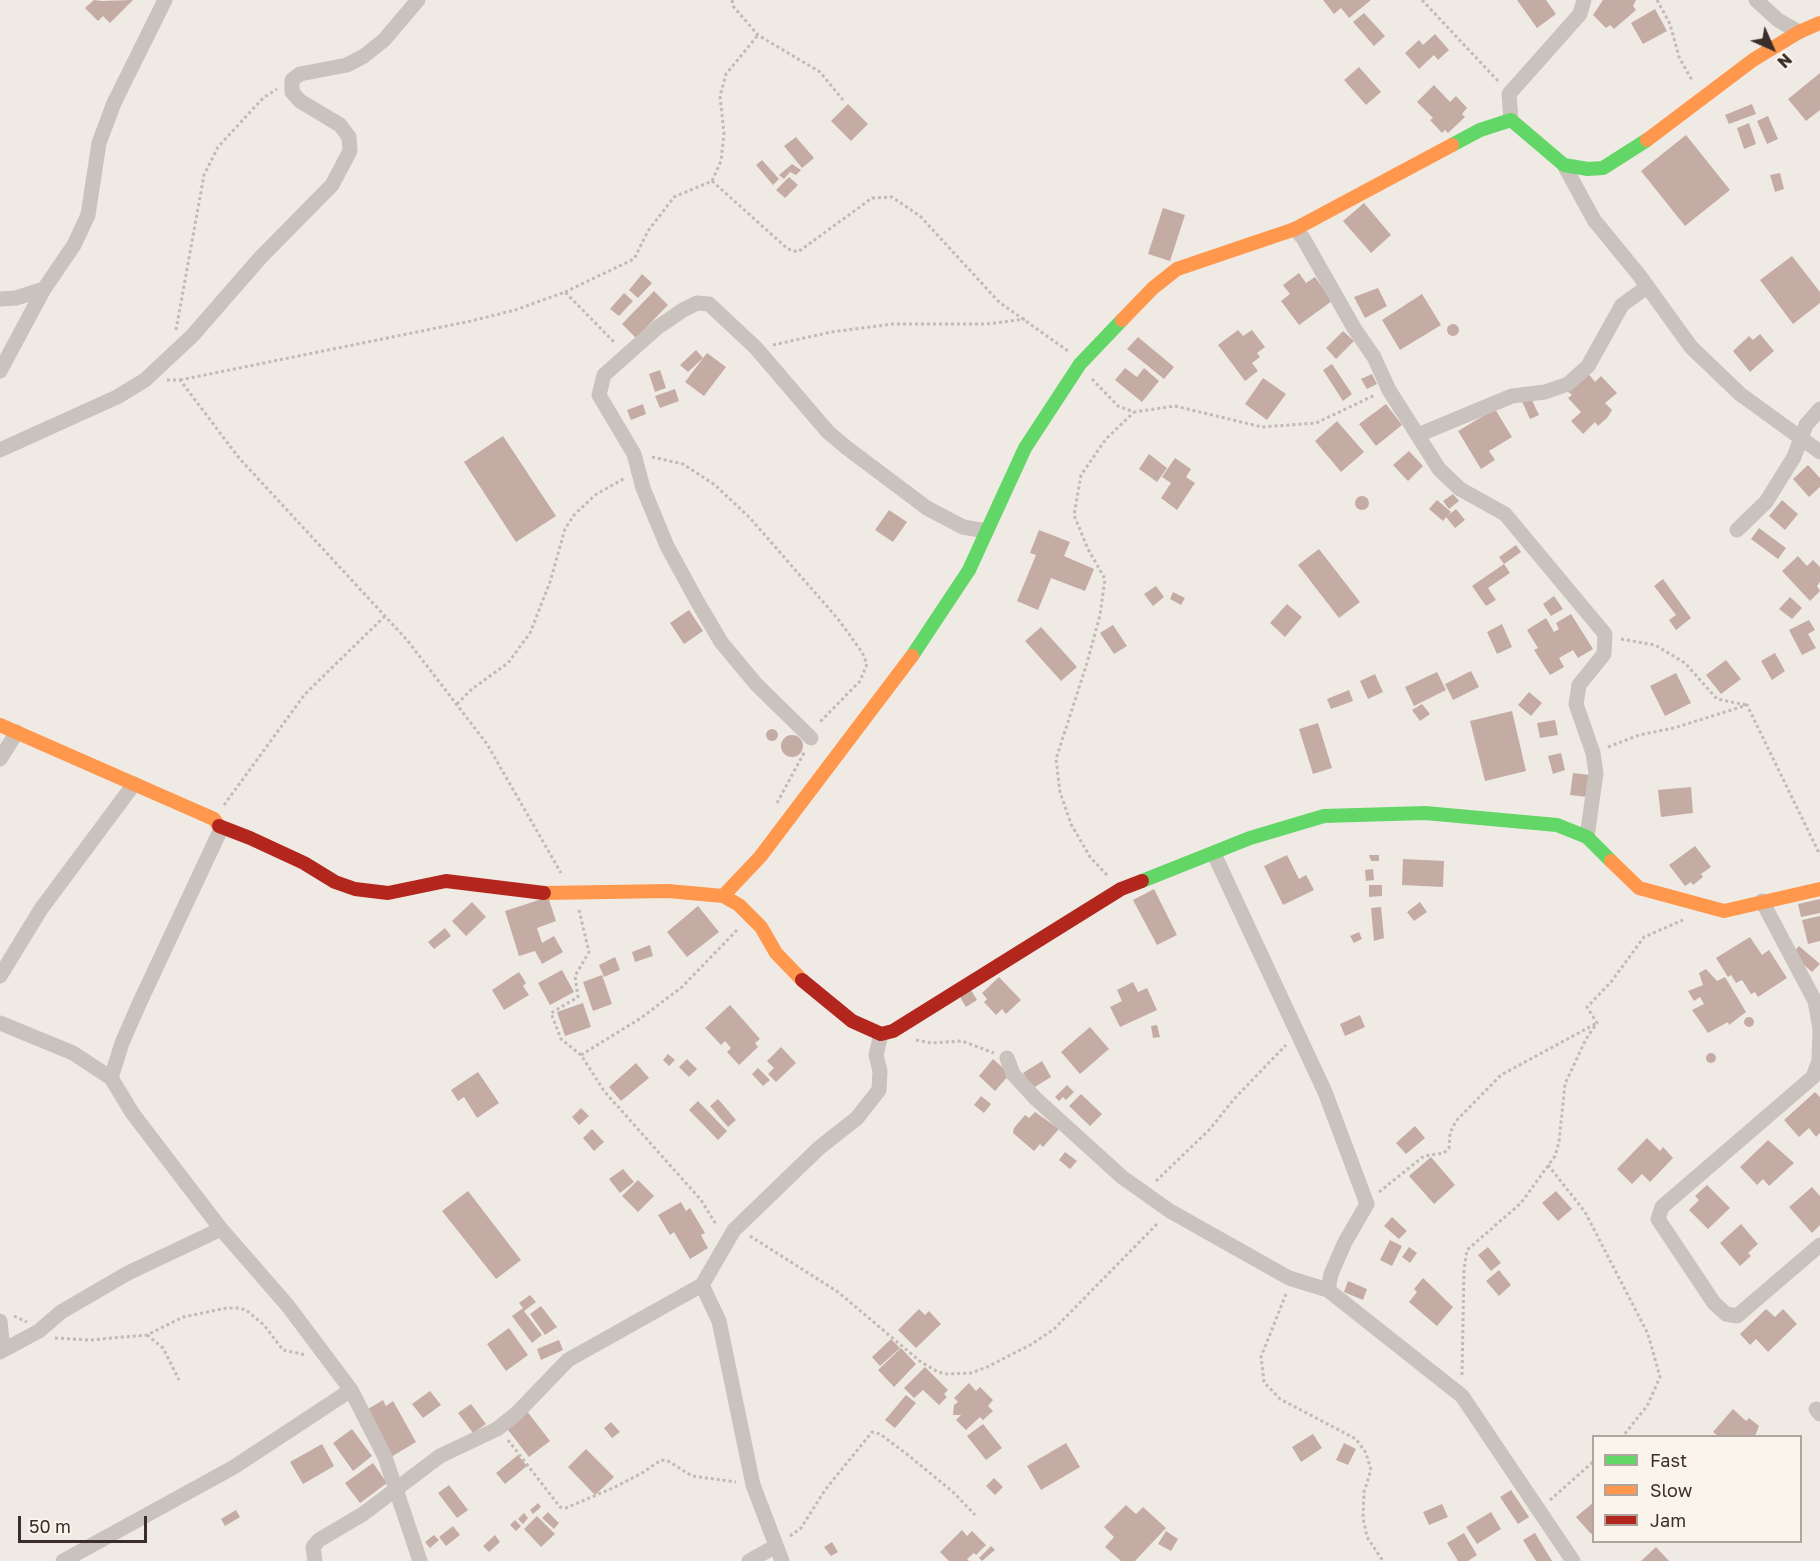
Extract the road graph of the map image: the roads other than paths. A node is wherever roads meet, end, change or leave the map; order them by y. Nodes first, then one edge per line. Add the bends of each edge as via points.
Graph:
1 (165, 0) edge
2 (418, 0) edge
3 (1584, 0) edge
4 (1756, 0) edge
5 (1820, 22) edge
6 (1799, 32) junction
7 (1511, 120) junction
8 (1564, 165) junction
9 (1295, 229) junction
10 (1647, 287) junction
11 (44, 289) junction
12 (0, 299) edge
13 (0, 371) edge
14 (1820, 409) edge
15 (1418, 435) junction
16 (1801, 441) junction
17 (0, 450) edge
18 (1820, 452) edge
19 (1737, 530) dead end
20 (986, 531) junction
21 (0, 725) edge
22 (17, 732) junction
23 (811, 738) road end
24 (0, 759) edge
25 (134, 784) junction
26 (217, 824) junction
27 (1587, 837) junction
28 (1214, 854) junction
29 (1820, 889) edge
30 (723, 896) junction
31 (1762, 901) junction
32 (0, 976) edge
33 (1817, 1002) edge
34 (0, 1023) edge
35 (887, 1033) junction
36 (1007, 1058) road end
37 (111, 1078) junction
38 (221, 1229) junction
39 (1820, 1245) edge
40 (702, 1285) junction
41 (1328, 1290) junction
42 (4, 1318) edge
43 (1, 1351) edge
44 (351, 1390) junction
45 (396, 1489) junction
46 (776, 1546) junction
47 (63, 1561) edge
48 (315, 1561) edge
49 (420, 1561) edge
50 (749, 1561) edge
51 (782, 1561) edge
52 (1574, 1561) edge

1 - 11 street via 114,103 99,143 88,216
2 - 17 street via 384,40 364,56 339,68 300,74 292,80 292,92 300,101 340,125 349,137 350,151 332,185 145,380
3 - 7 street via 1580,14 1509,94
4 - 6 street
5 - 6 street
6 - 8 street via 1753,60 1662,130 1603,168
7 - 8 street
7 - 9 street via 1480,130
8 - 10 street via 1594,220
9 - 15 street
9 - 20 street via 1177,269 1153,288 1080,364 1025,448
10 - 15 street via 1623,305 1588,366 1568,384 1545,392 1512,396
10 - 16 street via 1691,347 1740,394
11 - 12 street
11 - 13 street
14 - 16 street via 1806,425
15 - 27 street via 1439,470 1461,489 1505,514 1605,634 1604,654 1579,685 1576,704 1596,773
16 - 18 street
16 - 19 street via 1766,502
20 - 23 street via 963,527 927,508 847,448 828,432 756,348 709,304 697,303 658,327 604,375 599,395 634,454 667,546 721,642 756,684
20 - 30 street via 969,570 920,646 760,857
21 - 22 street
22 - 24 street
22 - 25 street
25 - 26 street
25 - 32 street via 41,909
26 - 30 street via 355,889 388,893 446,881 529,893 668,891
26 - 37 street via 130,1024
27 - 28 street via 1557,825 1530,821 1383,813 1324,816 1250,838
27 - 31 street via 1639,888 1724,911
28 - 35 street via 1121,889
28 - 41 street via 1300,1035 1367,1204 1345,1242
29 - 31 street
30 - 35 street via 762,927 776,953 802,981 852,1021
31 - 33 street
33 - 39 street via 1819,1061 1813,1077 1662,1207 1658,1219 1714,1304 1726,1314 1737,1316
34 - 37 street via 73,1053
35 - 40 street via 876,1055 879,1090 857,1118 819,1148 736,1228
36 - 41 street via 1013,1074 1035,1098 1090,1150 1144,1193 1289,1278
37 - 38 street via 133,1114
38 - 43 street via 128,1273
38 - 44 street
40 - 45 street via 568,1359 516,1414 496,1429 440,1456
40 - 46 street via 719,1321 753,1485
41 - 52 street via 1462,1396
42 - 43 street
44 - 45 street via 385,1457
44 - 47 street via 234,1467
45 - 48 street via 319,1540 314,1547
45 - 49 street
46 - 50 street
46 - 51 street

